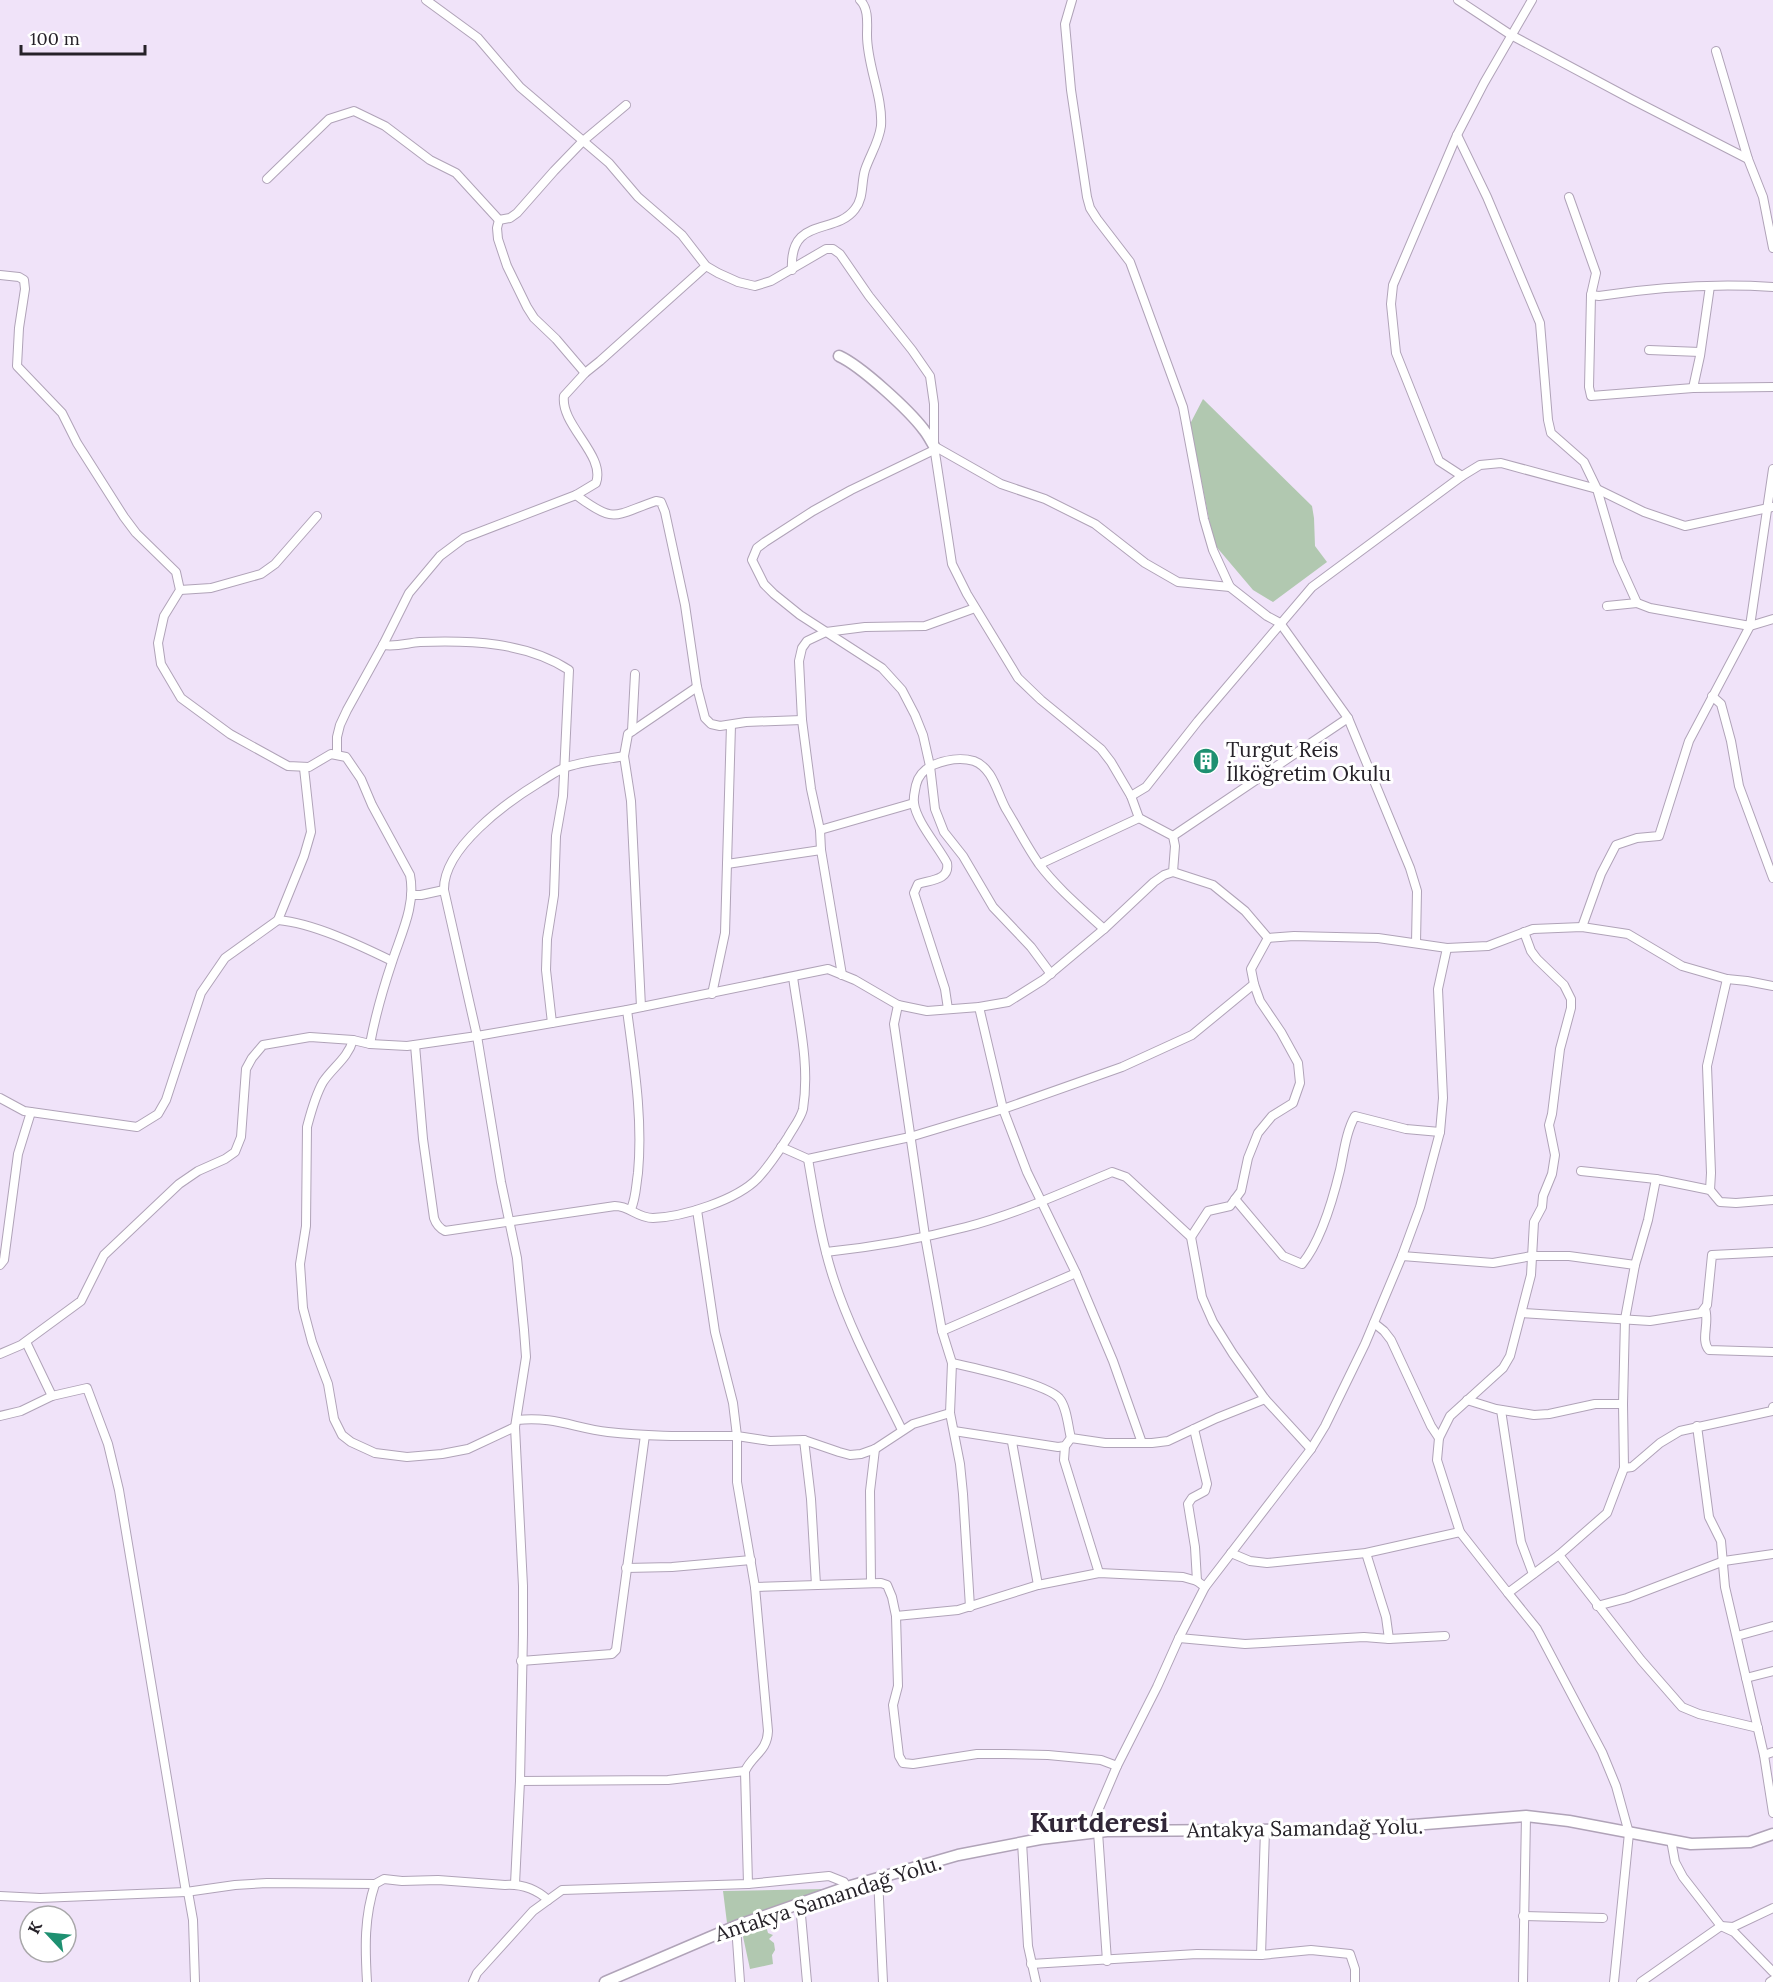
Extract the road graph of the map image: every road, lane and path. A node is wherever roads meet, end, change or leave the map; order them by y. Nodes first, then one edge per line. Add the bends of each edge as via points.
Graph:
1 (427, 0) edge
2 (860, 0) edge
3 (1072, 0) edge
4 (1458, 0) edge
5 (1532, 0) edge
6 (1511, 35) junction
7 (1716, 51) dead end
8 (626, 105) dead end
9 (1457, 135) junction
10 (584, 141) junction
11 (1748, 159) junction
12 (267, 179) dead end
13 (1569, 197) dead end
14 (499, 220) junction
15 (1773, 248) edge
16 (706, 266) junction
17 (792, 270) junction
18 (0, 275) edge
19 (1710, 286) junction
20 (1773, 287) edge
21 (1591, 295) junction
22 (1649, 350) dead end
23 (1700, 351) junction
24 (839, 356) dead end
25 (585, 373) junction
26 (1773, 387) edge
27 (1693, 388) junction
28 (934, 448) junction
29 (1773, 469) edge
30 (1462, 476) junction
31 (1597, 489) junction
32 (576, 495) junction
33 (1770, 508) edge
34 (317, 516) dead end
35 (1230, 587) junction
36 (180, 591) junction
37 (1637, 603) junction
38 (1607, 606) dead end
39 (975, 608) junction
40 (1772, 621) edge
41 (1280, 623) junction
42 (1750, 626) junction
43 (826, 632) junction
44 (383, 645) junction
45 (635, 674) dead end
46 (697, 687) junction
47 (1712, 696) junction
48 (1348, 718) junction
49 (802, 720) junction
50 (731, 725) junction
51 (632, 731) junction
52 (337, 754) junction
53 (624, 756) junction
54 (930, 766) junction
55 (304, 768) junction
56 (563, 768) junction
57 (1131, 796) junction
58 (914, 803) junction
59 (1139, 818) junction
60 (820, 830) junction
61 (1173, 836) junction
62 (821, 850) junction
63 (727, 864) junction
64 (1040, 864) junction
65 (1173, 872) junction
66 (1772, 873) edge
67 (444, 890) junction
68 (411, 895) junction
69 (278, 920) junction
70 (1582, 927) junction
71 (1104, 928) junction
72 (1524, 932) junction
73 (1268, 938) junction
74 (1416, 943) junction
75 (1447, 948) junction
76 (392, 961) junction
77 (1051, 974) junction
78 (842, 975) junction
79 (792, 977) junction
80 (1727, 979) junction
81 (1254, 984) junction
82 (1773, 986) edge
83 (712, 994) junction
84 (898, 1005) junction
85 (641, 1007) junction
86 (979, 1007) junction
87 (948, 1009) junction
88 (627, 1010) junction
89 (552, 1023) junction
90 (477, 1036) junction
91 (353, 1040) junction
92 (369, 1044) junction
93 (415, 1045) junction
94 (0, 1098) edge
95 (1003, 1109) junction
96 (31, 1112) junction
97 (1440, 1132) junction
98 (910, 1137) junction
99 (781, 1147) junction
100 (808, 1159) junction
101 (1581, 1171) dead end
102 (1656, 1179) junction
103 (1710, 1190) junction
104 (1236, 1199) junction
105 (1773, 1200) edge
106 (1042, 1201) junction
107 (631, 1209) junction
108 (697, 1210) junction
109 (508, 1220) junction
110 (925, 1236) junction
111 (1191, 1237) junction
112 (826, 1252) junction
113 (1773, 1252) edge
114 (1402, 1256) junction
115 (1532, 1256) junction
116 (0, 1265) edge
117 (1635, 1265) junction
118 (1076, 1273) junction
119 (1705, 1309) junction
120 (1522, 1313) junction
121 (1625, 1319) junction
122 (1374, 1323) junction
123 (942, 1331) junction
124 (26, 1342) junction
125 (1773, 1352) edge
126 (0, 1354) edge
127 (952, 1363) junction
128 (52, 1396) junction
129 (1265, 1399) junction
130 (1467, 1400) junction
131 (1623, 1404) junction
132 (1501, 1410) junction
133 (1773, 1410) edge
134 (950, 1413) junction
135 (0, 1416) edge
136 (516, 1423) junction
137 (1697, 1426) junction
138 (1194, 1429) junction
139 (902, 1430) junction
140 (954, 1431) junction
141 (645, 1435) junction
142 (737, 1436) junction
143 (1071, 1438) junction
144 (1439, 1438) junction
145 (804, 1440) junction
146 (1012, 1442) junction
147 (1142, 1443) junction
148 (1065, 1446) junction
149 (875, 1449) junction
150 (1311, 1449) junction
151 (1624, 1468) junction
152 (1460, 1532) junction
153 (1231, 1553) junction
154 (1366, 1553) junction
155 (1773, 1554) edge
156 (1559, 1556) junction
157 (751, 1560) junction
158 (1724, 1561) junction
159 (626, 1568) junction
160 (1099, 1573) junction
161 (1533, 1574) junction
162 (1197, 1581) junction
163 (871, 1583) junction
164 (816, 1585) junction
165 (1038, 1585) junction
166 (755, 1587) junction
167 (1205, 1587) junction
168 (1508, 1593) junction
169 (1597, 1606) junction
170 (970, 1607) junction
171 (896, 1616) junction
172 (1773, 1626) edge
173 (1444, 1636) dead end
174 (1737, 1636) junction
175 (1179, 1638) junction
176 (1389, 1639) junction
177 (521, 1661) junction
178 (1773, 1671) edge
179 (1746, 1678) junction
180 (1758, 1728) junction
181 (1769, 1754) edge
182 (1117, 1766) junction
183 (745, 1771) junction
184 (520, 1781) junction
185 (1773, 1813) edge
186 (1526, 1816) junction
187 (1265, 1830) junction
188 (1095, 1832) junction
189 (1629, 1833) junction
190 (1773, 1834) edge
191 (1671, 1840) junction
192 (1022, 1842) junction
193 (878, 1878) junction
194 (375, 1884) junction
195 (515, 1884) junction
196 (748, 1884) junction
197 (847, 1887) junction
198 (187, 1892) junction
199 (0, 1896) edge
200 (548, 1900) junction
201 (800, 1904) junction
202 (1773, 1908) edge
203 (1523, 1916) junction
204 (1603, 1918) dead end
205 (736, 1926) junction
206 (1721, 1926) junction
207 (1261, 1955) junction
208 (1107, 1961) junction
209 (1031, 1964) junction
210 (1773, 1972) edge
211 (195, 1982) edge
212 (367, 1982) edge
213 (473, 1982) edge
214 (605, 1982) edge
215 (740, 1982) edge
216 (807, 1982) edge
217 (883, 1982) edge
218 (1036, 1982) edge
219 (1355, 1982) edge
220 (1523, 1982) edge
221 (1614, 1982) edge
222 (1641, 1982) edge

1 - 10 street via 478,38 520,87
2 - 17 street via 868,25 880,128 854,212 803,234 792,254
3 - 35 street via 1065,24 1090,208 1130,262 1183,407 1204,519
4 - 6 street
5 - 6 street
6 - 9 street
6 - 11 street
7 - 11 street
8 - 10 street
9 - 30 street via 1393,285 1391,304 1396,353 1439,461
9 - 31 street via 1540,323 1551,433 1584,462
10 - 14 street via 517,213
10 - 16 street via 652,210 669,222
11 - 15 street via 1763,197
12 - 14 street via 329,119 354,111 385,126 430,160 456,173
13 - 21 street via 1596,273
14 - 25 street via 498,239 527,306
16 - 17 street via 754,286
16 - 25 street
17 - 28 street via 826,249 840,254 930,376
18 - 36 street via 24,280 17,366 62,413 123,517 176,572
19 - 20 street
19 - 21 street
19 - 23 street
21 - 27 street via 1591,396
22 - 23 street
23 - 27 street
24 - 28 street via 904,409 924,429
25 - 32 street via 564,396 564,410 598,475 596,483
26 - 27 street
28 - 35 street via 1000,484 1045,499 1095,524 1145,563 1178,582
28 - 39 street via 952,564
28 - 43 street via 813,511 757,548 752,560 764,584
29 - 33 street
30 - 31 street via 1480,465 1501,463
30 - 41 street via 1312,587
31 - 33 street via 1685,526
31 - 37 street via 1617,561
32 - 44 street via 464,538 447,549 409,593
32 - 46 street via 595,509 614,516 661,502
33 - 42 street
34 - 36 street via 275,564 261,573 211,588
35 - 41 street
36 - 55 street via 164,616 158,643 161,664 182,698 230,734 288,766
37 - 38 street
37 - 42 street
39 - 43 street via 925,626
39 - 57 street via 1018,678 1101,749
40 - 42 street
41 - 48 street
41 - 57 street via 1146,787
42 - 47 street
43 - 49 street via 807,641 799,654
43 - 54 street via 882,668 907,697 923,735
44 - 52 street via 340,725
44 - 56 street via 443,642 508,646 557,662 569,670
45 - 51 street
46 - 50 street via 705,718 711,724
46 - 51 street
47 - 66 street via 1721,704 1739,786
47 - 70 street via 1689,741 1659,836 1616,845
48 - 61 street
48 - 74 street via 1417,891
49 - 50 street
49 - 60 street via 810,789
50 - 63 street
51 - 53 street
52 - 55 street
52 - 68 street via 351,762 362,779 410,875
53 - 56 street
53 - 85 street via 631,801
54 - 58 street via 917,781
54 - 64 street via 967,760 986,769
54 - 77 street via 933,797 944,832 993,907
55 - 69 street via 310,832
56 - 67 street via 514,798 480,828 448,867
56 - 89 street via 563,796 554,851 553,909 547,939
57 - 59 street
58 - 60 street
58 - 87 street via 947,863 947,874 918,884 914,893
59 - 61 street
59 - 64 street
60 - 62 street
61 - 65 street
62 - 63 street
62 - 78 street
63 - 83 street via 725,933
64 - 71 street via 1063,892
65 - 71 street via 1154,882
65 - 73 street via 1213,885 1245,911
67 - 68 street
67 - 90 street
68 - 76 street
69 - 76 street via 343,939
69 - 96 street via 225,958 201,993 158,1114 137,1127
70 - 72 street
70 - 80 street via 1628,934 1682,966
71 - 77 street
72 - 75 street via 1488,946
72 - 115 street via 1531,951 1564,985 1571,1003 1549,1125 1554,1165 1534,1222
73 - 74 street via 1378,938
73 - 81 street via 1251,969
74 - 75 street
75 - 97 street via 1438,989 1443,1098
76 - 92 street
77 - 86 street via 1008,1002
78 - 79 street via 828,969
78 - 84 street
79 - 83 street
79 - 99 street via 806,1086 802,1113
80 - 82 street
80 - 103 street via 1707,1066
81 - 95 street via 1192,1035 1122,1067
81 - 104 street via 1260,1001 1298,1063 1300,1083 1293,1103 1272,1116 1258,1133
83 - 85 street
84 - 87 street via 927,1011
84 - 98 street via 894,1024
85 - 88 street
86 - 87 street
86 - 95 street
88 - 89 street
88 - 107 street via 639,1124 636,1194
89 - 90 street
90 - 93 street
90 - 109 street
91 - 92 street
91 - 124 street via 310,1037 263,1045 246,1070 241,1137 235,1152 179,1184 104,1255 81,1301
91 - 136 street via 349,1052 323,1082 311,1111 306,1226 300,1264 305,1323 328,1384 336,1424 342,1435 356,1445 398,1457 461,1450
92 - 93 street
93 - 109 street via 423,1139 437,1224 445,1231
94 - 96 street
95 - 98 street
95 - 106 street
96 - 116 street via 18,1154 4,1260
97 - 104 street via 1406,1129 1355,1116 1328,1210 1302,1264 1283,1256
97 - 114 street
98 - 100 street
98 - 110 street
99 - 100 street
99 - 108 street via 757,1179 723,1201
100 - 112 street
101 - 102 street
102 - 103 street
102 - 117 street
103 - 105 street via 1720,1202
104 - 111 street via 1230,1206 1208,1211
106 - 110 street via 966,1227
106 - 111 street via 1112,1172 1126,1177
106 - 118 street
107 - 108 street via 634,1214 655,1218
107 - 109 street via 615,1206
108 - 142 street via 715,1332
109 - 136 street via 521,1287 526,1357
110 - 112 street via 871,1248
110 - 123 street
111 - 129 street via 1202,1297 1213,1322
112 - 139 street via 845,1311
113 - 119 street via 1712,1255
114 - 115 street via 1493,1263
114 - 122 street
115 - 117 street via 1569,1256
115 - 120 street
117 - 121 street
118 - 123 street
118 - 147 street
119 - 121 street via 1658,1320
119 - 125 street via 1708,1350
120 - 121 street
120 - 130 street via 1503,1368
121 - 131 street
122 - 144 street via 1391,1340
122 - 150 street
123 - 127 street
124 - 126 street
124 - 128 street
127 - 134 street
127 - 143 street via 1017,1379 1058,1397
128 - 135 street
128 - 198 street via 87,1388 108,1444 120,1490
129 - 138 street
129 - 150 street
130 - 132 street
130 - 144 street via 1450,1416
131 - 132 street via 1584,1405 1542,1414
131 - 151 street
132 - 161 street via 1521,1542
133 - 137 street
134 - 139 street
134 - 140 street
136 - 141 street via 558,1421 605,1432
136 - 177 street via 523,1586
137 - 151 street via 1680,1431 1632,1467
137 - 158 street via 1709,1517 1721,1541
138 - 147 street via 1168,1441
138 - 162 street via 1207,1484 1205,1491 1188,1504
139 - 149 street
140 - 146 street
140 - 170 street via 962,1484
141 - 142 street
141 - 159 street
142 - 145 street via 770,1441
142 - 157 street via 737,1482
143 - 147 street
143 - 148 street
144 - 152 street via 1437,1460
145 - 149 street via 850,1455
145 - 164 street
146 - 148 street
146 - 165 street
148 - 160 street via 1064,1460
149 - 163 street via 870,1491
150 - 153 street
151 - 156 street via 1607,1513
152 - 154 street
152 - 168 street
153 - 154 street via 1268,1563
153 - 167 street
154 - 176 street
155 - 158 street
156 - 161 street
156 - 169 street
157 - 159 street
157 - 166 street
158 - 169 street
158 - 174 street via 1725,1587
159 - 177 street via 618,1647 612,1654
160 - 162 street
160 - 165 street
161 - 168 street
162 - 167 street
163 - 164 street
163 - 171 street via 887,1585
164 - 166 street
165 - 170 street
166 - 183 street via 768,1731 764,1748
167 - 175 street
168 - 189 street via 1537,1629 1602,1752
169 - 180 street via 1682,1707
170 - 171 street
171 - 182 street via 898,1686 893,1705 903,1762 1004,1754 1101,1760
172 - 174 street
173 - 176 street
174 - 179 street
175 - 176 street via 1245,1644
175 - 182 street
177 - 184 street
178 - 179 street
179 - 180 street
180 - 181 street
181 - 185 street
182 - 188 street via 1097,1813
183 - 184 street via 668,1780
183 - 196 street
184 - 195 street
186 - 187 street, Antakya Samandağ Yolu. via 1364,1829
186 - 189 street, Antakya Samandağ Yolu.
186 - 203 street
187 - 188 street, Antakya Samandağ Yolu.
187 - 207 street
188 - 192 street, Antakya Samandağ Yolu.
188 - 208 street
189 - 191 street, Antakya Samandağ Yolu.
189 - 221 street
190 - 191 street, Antakya Samandağ Yolu. via 1750,1842 1691,1844
191 - 206 street via 1683,1877
192 - 193 street, Antakya Samandağ Yolu.
192 - 209 street
193 - 197 street, Antakya Samandağ Yolu.
193 - 217 street
194 - 195 street via 384,1879
194 - 198 street via 267,1883
194 - 212 street via 366,1918
195 - 200 street via 539,1892
196 - 197 street via 830,1876
196 - 200 street via 562,1890
197 - 201 street, Antakya Samandağ Yolu.
198 - 199 street
198 - 211 street via 193,1920
200 - 213 street via 477,1972
201 - 205 street, Antakya Samandağ Yolu.
201 - 216 street
202 - 206 street via 1733,1927
203 - 204 street
203 - 220 street
205 - 214 street, Antakya Samandağ Yolu.
205 - 215 street
206 - 210 street via 1734,1932
206 - 222 street
207 - 208 street via 1197,1954
207 - 219 street via 1311,1950 1350,1954
208 - 209 street
209 - 218 street

